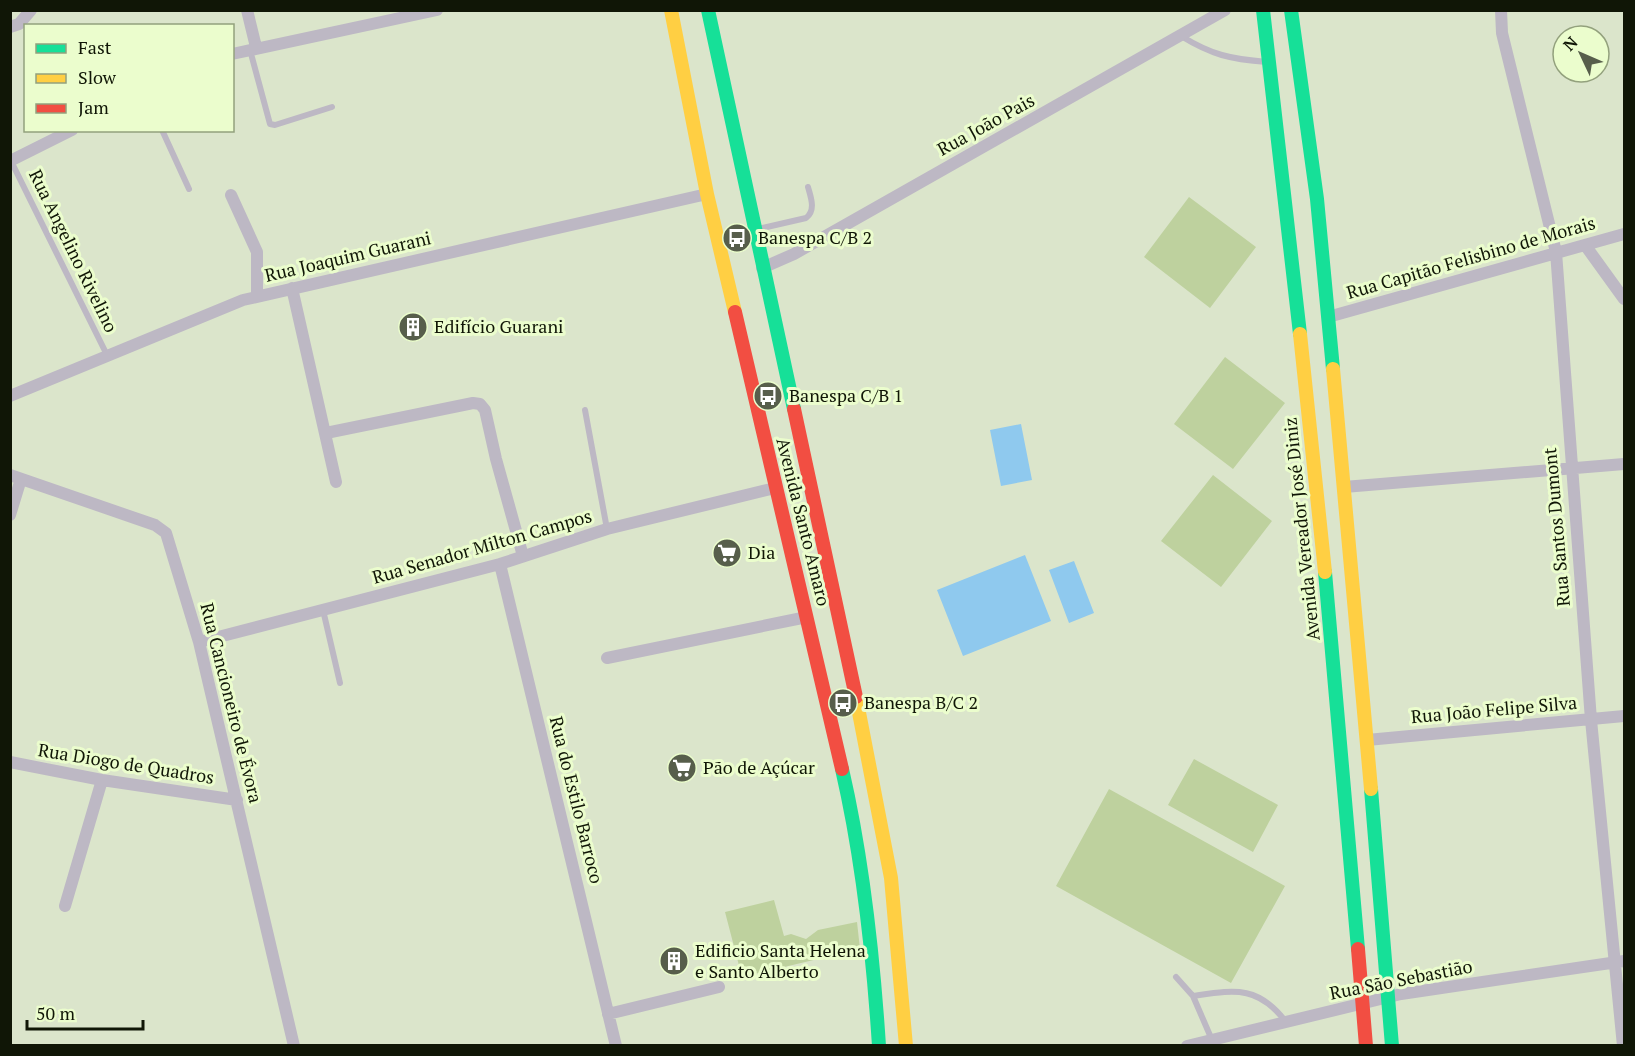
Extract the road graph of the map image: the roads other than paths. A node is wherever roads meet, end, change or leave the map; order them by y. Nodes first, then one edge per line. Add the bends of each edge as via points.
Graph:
1 (31, 10) edge
2 (247, 10) edge
3 (437, 10) edge
4 (671, 10) edge
5 (1225, 10) edge
6 (1263, 10) edge
7 (1291, 10) edge
8 (1501, 10) edge
9 (710, 11) edge
10 (408, 14) edge
11 (10, 27) edge
12 (1181, 36) junction
13 (253, 48) junction
14 (234, 53) edge
15 (1270, 62) junction
16 (332, 107) dead end
17 (68, 132) edge
18 (163, 132) edge
19 (11, 161) edge
20 (808, 187) dead end
21 (189, 189) dead end
22 (707, 194) junction
23 (231, 195) dead end
24 (754, 230) junction
25 (1624, 234) edge
26 (1585, 244) junction
27 (1556, 252) junction
28 (762, 268) junction
29 (292, 288) junction
30 (256, 297) junction
31 (1624, 299) edge
32 (1328, 317) junction
33 (107, 355) junction
34 (10, 396) edge
35 (585, 410) dead end
36 (326, 433) junction
37 (1624, 464) edge
38 (1570, 467) junction
39 (16, 477) edge
40 (336, 482) dead end
41 (775, 488) junction
42 (1344, 488) junction
43 (10, 515) edge
44 (607, 529) junction
45 (523, 556) junction
46 (500, 564) junction
47 (323, 610) junction
48 (807, 616) junction
49 (199, 642) junction
50 (607, 658) dead end
51 (340, 683) dead end
52 (1624, 716) edge
53 (1591, 720) junction
54 (1367, 740) junction
55 (10, 762) edge
56 (102, 780) junction
57 (237, 800) junction
58 (65, 906) dead end
59 (1620, 962) edge
60 (1176, 977) dead end
61 (719, 987) dead end
62 (1193, 996) junction
63 (1389, 997) junction
64 (1363, 1004) junction
65 (608, 1014) junction
66 (1287, 1022) junction
67 (1213, 1042) edge
68 (294, 1046) edge
69 (616, 1046) edge
70 (879, 1046) edge
71 (906, 1046) edge
72 (1187, 1046) edge
73 (1366, 1046) edge
74 (1392, 1046) edge
75 (1623, 1046) edge

1 - 11 street via 19,24
2 - 13 street
3 - 10 street
4 - 22 main road, Avenida Santo Amaro
5 - 12 street, Rua João Pais
6 - 15 main road, Avenida Vereador José Diniz
7 - 32 main road via 1317,199
8 - 27 street, Rua Santos Dumont via 1502,33
9 - 24 main road, Avenida Santo Amaro
10 - 13 street
12 - 15 lane via 1207,52 1231,60
12 - 28 street, Rua João Pais via 794,254
13 - 14 street
13 - 16 lane via 270,124
15 - 64 main road, Avenida Vereador José Diniz via 1318,497
17 - 19 street
18 - 21 lane
19 - 33 lane, Rua Angelino Rivelino
20 - 24 lane via 813,208 806,219
22 - 29 street, Rua Joaquim Guarani
22 - 41 main road, Avenida Santo Amaro
23 - 30 street via 257,252
24 - 28 main road, Avenida Santo Amaro
25 - 26 street, Rua Capitão Felisbino de Morais
26 - 27 street, Rua Capitão Felisbino de Morais
26 - 31 street
27 - 32 street, Rua Capitão Felisbino de Morais
27 - 38 street, Rua Santos Dumont
28 - 71 main road, Avenida Santo Amaro via 875,787 891,878
29 - 30 street, Rua Joaquim Guarani
29 - 36 street
30 - 33 street, Rua Joaquim Guarani
32 - 42 main road
33 - 34 street, Rua Joaquim Guarani
35 - 44 lane
36 - 40 street
36 - 45 street via 480,404 485,410
37 - 38 street
38 - 42 street
38 - 53 street, Rua Santos Dumont
39 - 43 street
39 - 49 street, Rua Cancioneiro de Évora via 155,525 166,533
41 - 44 street, Rua Senador Milton Campos
41 - 48 main road, Avenida Santo Amaro
42 - 54 main road
44 - 45 street, Rua Senador Milton Campos
45 - 46 street, Rua Senador Milton Campos
46 - 47 street, Rua Senador Milton Campos
46 - 65 street, Rua do Estilo Barroco
47 - 49 street, Rua Senador Milton Campos
47 - 51 lane
48 - 50 street
48 - 70 main road, Avenida Santo Amaro via 854,820 874,964
49 - 57 street, Rua Cancioneiro de Évora
52 - 53 street, Rua João Felipe Silva
53 - 54 street, Rua João Felipe Silva
53 - 59 street, Rua Santos Dumont
54 - 63 main road
55 - 56 street, Rua Diogo de Quadros
56 - 57 street, Rua Diogo de Quadros
56 - 58 street
57 - 68 street, Rua Cancioneiro de Évora
59 - 63 street, Rua São Sebastião
59 - 75 street, Rua Santos Dumont
60 - 62 lane
61 - 65 street
62 - 66 lane via 1245,992 1263,998
62 - 67 lane
63 - 64 street, Rua São Sebastião
63 - 74 main road
64 - 66 street, Rua São Sebastião
64 - 73 main road, Avenida Vereador José Diniz
65 - 69 street, Rua do Estilo Barroco
66 - 67 street, Rua São Sebastião
67 - 72 street, Rua São Sebastião

